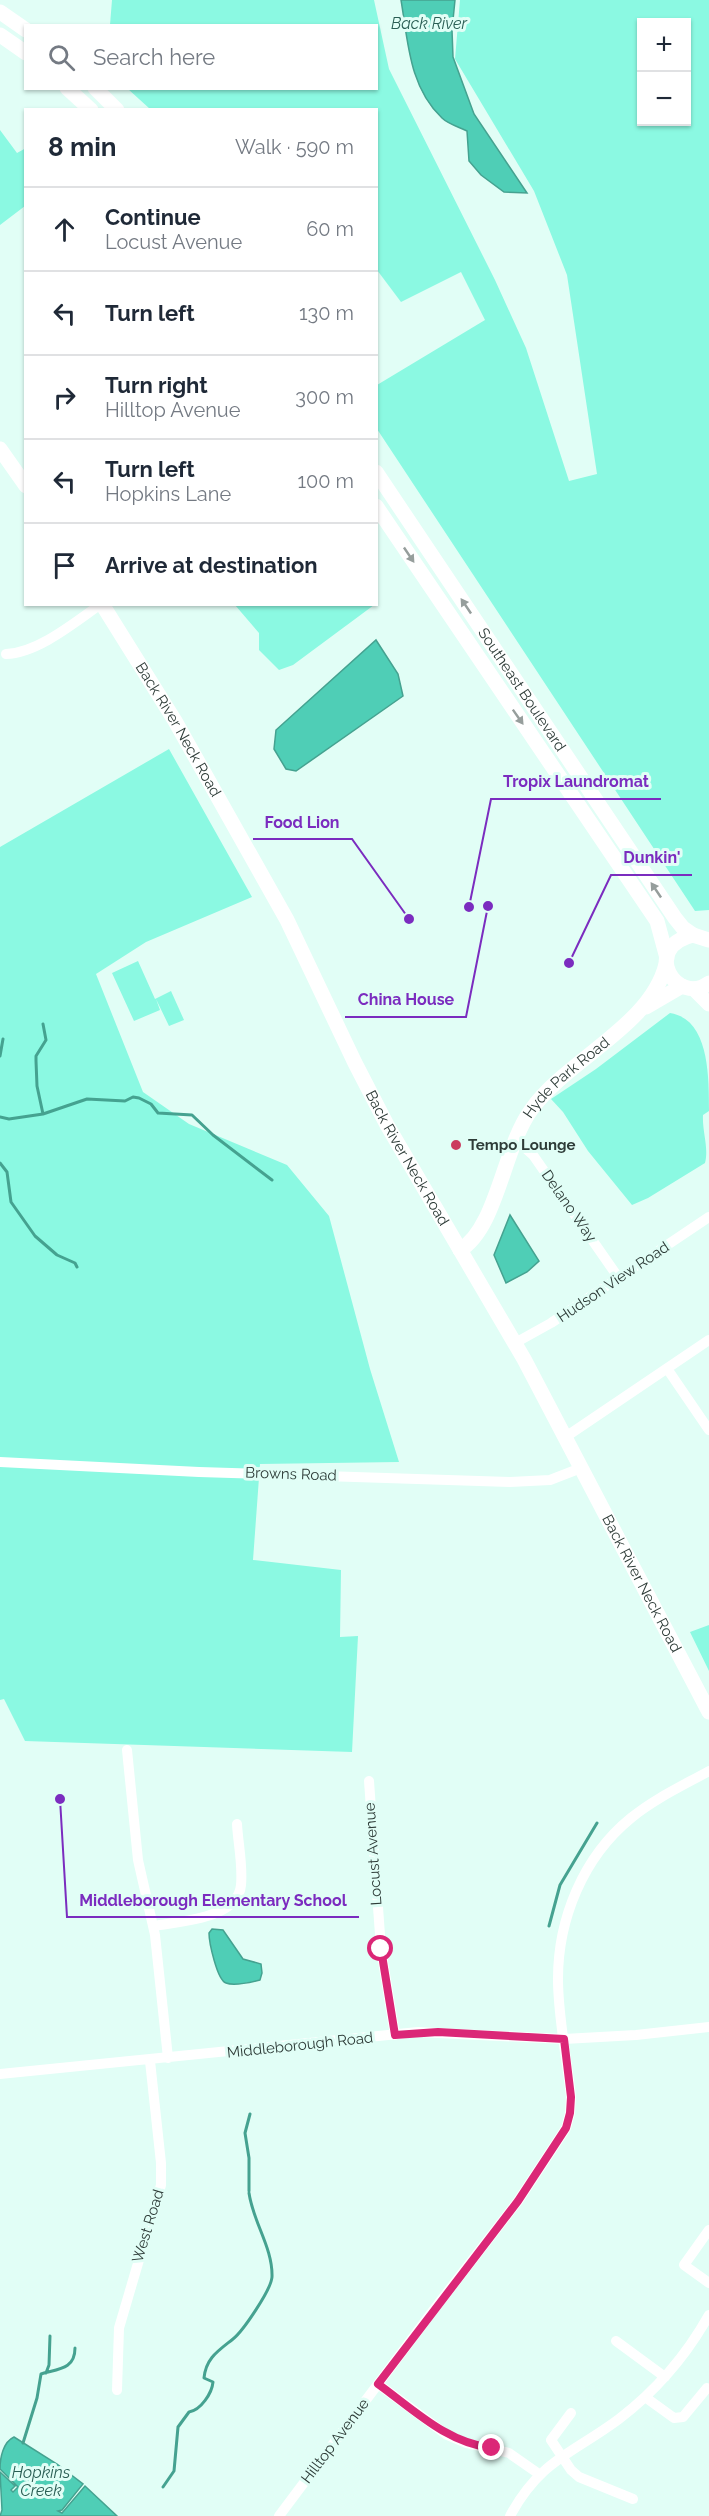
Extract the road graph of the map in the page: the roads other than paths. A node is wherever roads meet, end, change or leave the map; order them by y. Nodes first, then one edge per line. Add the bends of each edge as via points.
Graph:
1 (0, 12) edge
2 (24, 29) edge
3 (0, 35) edge
4 (0, 43) edge
5 (23, 52) edge
6 (70, 90) edge
7 (97, 90) edge
8 (89, 108) edge
9 (115, 108) edge
10 (0, 449) edge
11 (378, 475) edge
12 (24, 483) edge
13 (378, 509) edge
14 (99, 606) edge
15 (103, 606) edge
16 (6, 654) dead end
17 (703, 936) edge
18 (666, 961) junction
19 (695, 986) edge
20 (709, 1004) edge
21 (640, 1010) junction
22 (513, 1142) junction
23 (709, 1217) edge
24 (460, 1250) junction
25 (618, 1277) junction
26 (709, 1340) edge
27 (515, 1343) junction
28 (668, 1370) junction
29 (709, 1430) edge
30 (564, 1438) junction
31 (0, 1462) edge
32 (581, 1468) junction
33 (709, 1712) edge
34 (127, 1750) dead end
35 (709, 1772) edge
36 (369, 1781) dead end
37 (237, 1824) dead end
38 (154, 1926) junction
39 (709, 2027) edge
40 (395, 2035) junction
41 (564, 2039) junction
42 (168, 2058) junction
43 (150, 2061) junction
44 (0, 2074) edge
45 (709, 2230) edge
46 (709, 2283) edge
47 (709, 2314) edge
48 (616, 2342) dead end
49 (665, 2377) junction
50 (378, 2384) junction
51 (707, 2388) dead end
52 (117, 2390) dead end
53 (645, 2397) junction
54 (571, 2414) dead end
55 (561, 2456) junction
56 (539, 2474) junction
57 (633, 2499) dead end
58 (279, 2516) edge
59 (510, 2516) edge

1 - 2 street
3 - 5 street
4 - 5 street
6 - 8 street
7 - 9 street
10 - 12 street
17 -> 11 street, Southeast Boulevard via 682,928
13 -> 18 street, Southeast Boulevard via 657,921
14 - 16 street via 31,649
15 - 24 street, Back River Neck Road via 175,721 287,920 375,1101
17 - 18 street, Hyde Park Road via 670,946
18 - 19 street via 672,979
18 - 21 street, Hyde Park Road via 662,979
19 - 20 street
19 - 21 street, Hyde Park Road
21 - 22 street, Hyde Park Road via 539,1099
22 - 24 street, Hyde Park Road via 482,1230
22 - 25 street, Delano Way via 533,1155
23 - 25 street, Hudson View Road
24 - 27 street, Back River Neck Road
25 - 27 street, Hudson View Road
26 - 28 street
27 - 30 street, Back River Neck Road
28 - 29 street
28 - 30 street
30 - 32 street, Back River Neck Road
31 - 32 street, Browns Road via 510,1482 550,1480
32 - 33 street, Back River Neck Road
34 - 38 street via 138,1860
35 - 41 street, Hilltop Avenue via 628,1819 589,1866 568,1910 559,1954
36 - 40 street, Locust Avenue via 381,1949
37 - 38 street via 241,1885 233,1903 219,1912
38 - 42 street
39 - 41 street, Middleborough Road
40 - 41 street, Middleborough Road via 438,2032
40 - 42 street, Middleborough Road
41 - 50 street, Hilltop Avenue via 571,2097 566,2128 518,2201
42 - 43 street, Middleborough Road
43 - 44 street, Middleborough Road
43 - 52 street, West Road via 161,2185 119,2328
45 - 46 street via 684,2265
47 - 49 street
48 - 49 street
49 - 53 street
50 - 56 street via 447,2435 477,2447 509,2453
50 - 58 street, Hilltop Avenue
51 - 53 street via 683,2417 674,2418
53 - 55 street
54 - 55 street via 551,2440
55 - 56 street
55 - 57 street via 579,2477
56 - 59 street

